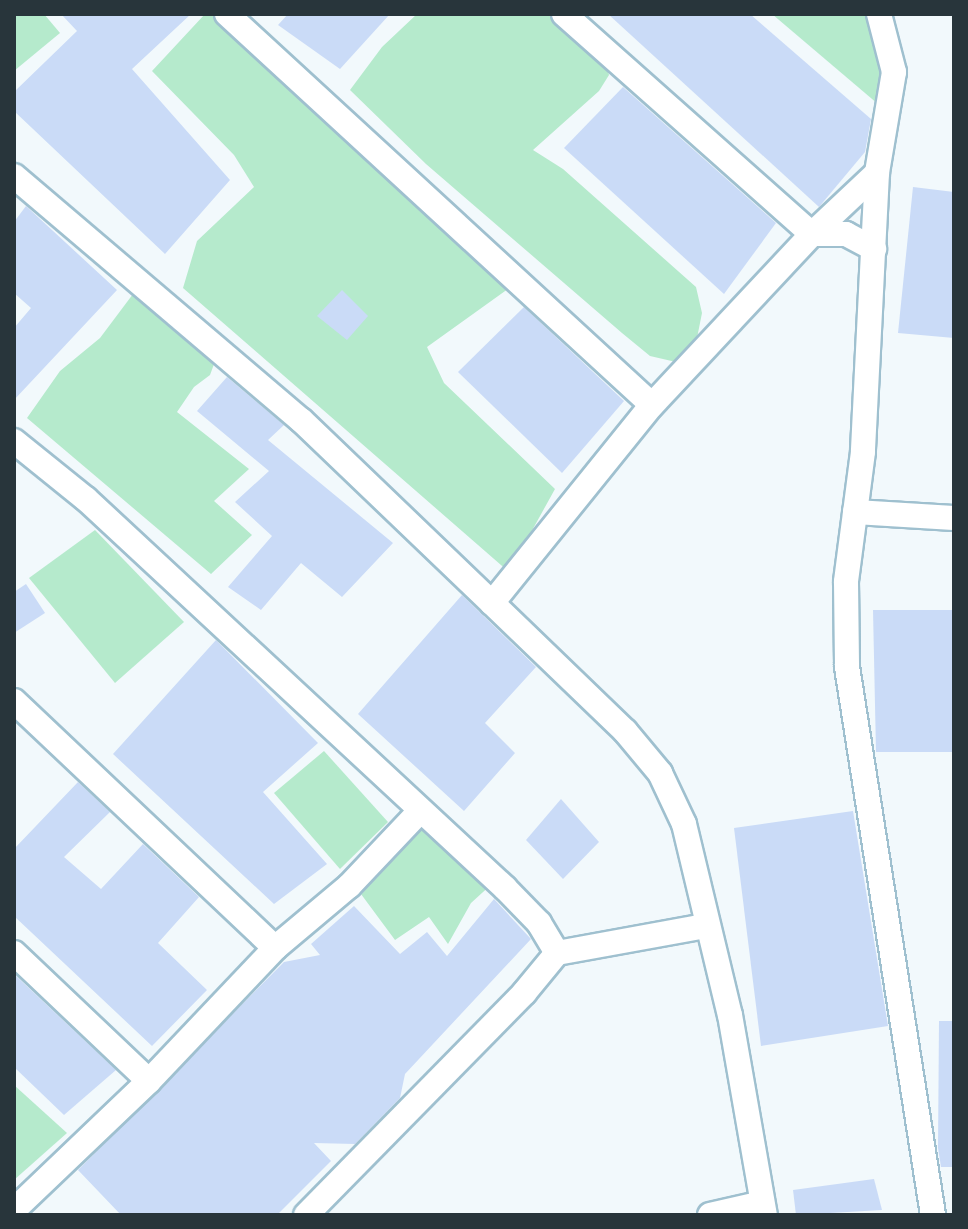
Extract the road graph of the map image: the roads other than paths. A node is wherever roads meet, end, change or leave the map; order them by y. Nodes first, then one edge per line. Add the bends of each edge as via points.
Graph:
1 (227, 14) edge
2 (564, 14) edge
3 (879, 14) edge
4 (877, 173) junction
5 (14, 176) edge
6 (812, 234) junction
7 (874, 249) junction
8 (652, 405) junction
9 (14, 441) edge
10 (855, 512) junction
11 (954, 518) edge
12 (492, 603) junction
13 (14, 701) edge
14 (420, 811) junction
15 (705, 926) junction
16 (275, 948) junction
17 (14, 953) edge
18 (557, 953) junction
19 (149, 1081) junction
20 (764, 1209) edge
21 (14, 1210) edge
22 (306, 1215) edge
23 (710, 1215) edge
24 (933, 1215) edge

1 - 8 street
2 - 6 street
3 - 4 street via 894,72
4 - 6 street
4 - 7 street
5 - 12 street via 301,420
6 - 7 street via 846,234
6 - 8 street
7 - 10 street
8 - 12 street
9 - 14 street via 86,499
10 - 11 street
10 - 24 street via 846,582 847,667
12 - 15 street via 625,731 660,773 684,824
13 - 16 street
14 - 16 street via 349,886
14 - 18 street via 539,923
15 - 18 street
15 - 20 street via 730,1015
16 - 19 street
17 - 19 street
18 - 22 street
19 - 21 street
20 - 23 street

